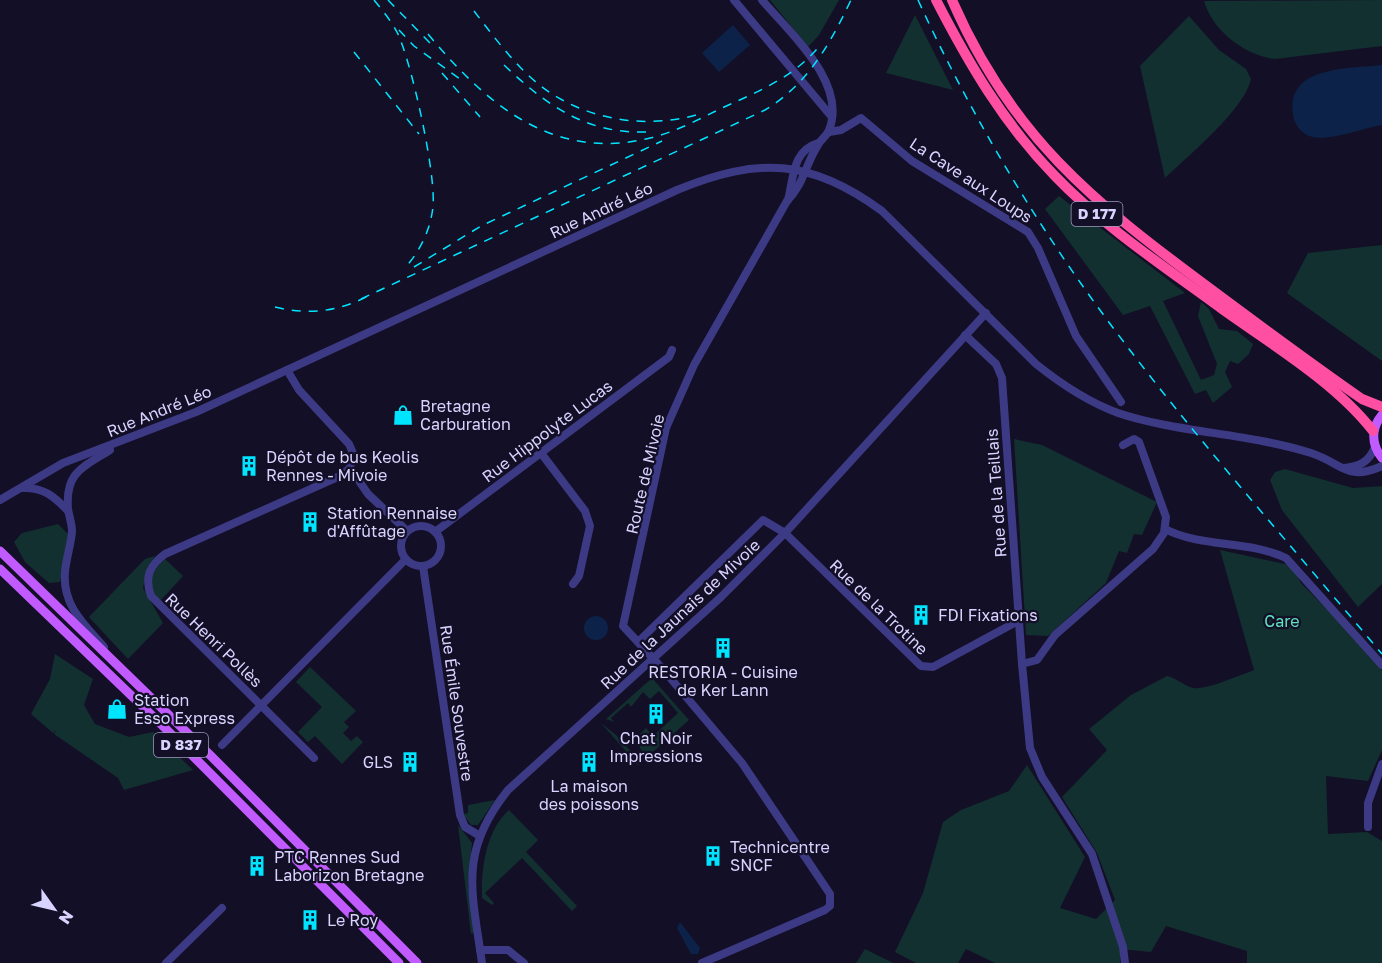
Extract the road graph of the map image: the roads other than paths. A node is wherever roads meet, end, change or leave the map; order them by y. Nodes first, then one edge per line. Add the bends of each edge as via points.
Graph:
1 (734, 0) edge
2 (762, 0) edge
3 (936, 0) edge
4 (952, 0) edge
5 (957, 0) edge
6 (1009, 104) junction
7 (831, 116) junction
8 (828, 132) junction
9 (818, 143) junction
10 (793, 170) junction
11 (807, 172) junction
12 (787, 201) junction
13 (986, 313) junction
14 (965, 335) junction
15 (672, 350) dead end
16 (286, 370) junction
17 (1121, 402) dead end
18 (1382, 407) edge
19 (1382, 415) edge
20 (1373, 431) junction
21 (119, 443) junction
22 (1123, 445) dead end
23 (1375, 447) junction
24 (541, 453) junction
25 (1382, 458) edge
26 (1382, 466) edge
27 (350, 468) junction
28 (1341, 468) junction
29 (18, 488) junction
30 (0, 500) edge
31 (68, 511) junction
32 (1165, 529) junction
33 (407, 531) junction
34 (435, 532) junction
35 (785, 533) junction
36 (0, 551) edge
37 (406, 559) junction
38 (423, 566) junction
39 (0, 569) edge
40 (573, 584) dead end
41 (1018, 621) junction
42 (638, 642) junction
43 (110, 659) junction
44 (654, 660) junction
45 (1022, 664) junction
46 (1382, 665) edge
47 (261, 705) junction
48 (222, 745) dead end
49 (314, 758) dead end
50 (1382, 764) edge
51 (1368, 827) dead end
52 (480, 836) junction
53 (222, 908) dead end
54 (480, 950) junction
55 (166, 963) edge
56 (399, 963) edge
57 (417, 963) edge
58 (482, 963) edge
59 (524, 963) edge
60 (702, 963) edge
61 (1125, 963) edge

1 - 7 street
2 - 7 street via 824,74
3 - 20 highway, D 177 via 987,93 1056,177 1120,233 1326,386
4 - 6 highway, D 177 via 984,65
5 - 6 highway
6 - 18 highway, D 177 via 1063,169 1125,225 1353,393
7 - 8 street
8 - 9 street
8 - 17 street, La Cave aux Loups via 841,130 861,118 912,161 1028,232 1076,336
9 - 10 street via 806,148
9 - 11 street, Route de Mivoie
10 - 11 street, Rue André Léo
10 - 12 street, Route de Mivoie
10 - 16 street, Rue André Léo via 752,167 706,178
11 - 12 street, Route de Mivoie
11 - 13 street, Rue André Léo via 854,191 882,211
12 - 42 street, Route de Mivoie via 700,354 666,428 623,621 626,631
13 - 14 street, Rue de la Jaunais de Mivoie
13 - 28 street, Rue André Léo via 1036,364 1074,391 1117,412 1271,441 1314,454
14 - 35 street, Rue de la Jaunais de Mivoie
14 - 41 street, Rue de la Teillais via 996,364 1002,378
15 - 24 street, Rue Hippolyte Lucas via 669,357
16 - 21 street, Rue André Léo
16 - 27 street via 299,390 349,444 353,453
19 - 20 main road
20 - 23 main road
21 - 29 street, Rue André Léo via 63,463
21 - 31 street via 76,472 69,485
22 - 32 street via 1139,442 1165,512
23 - 25 main road
23 - 28 street via 1369,459 1360,465
24 - 34 street, Rue Hippolyte Lucas
24 - 40 street via 585,511 590,526 579,576
26 - 28 street via 1359,474
27 - 33 street via 368,494
27 - 47 street, Rue Henri Pollès via 340,476 165,554 153,564 147,580 151,596
29 - 30 street, Rue André Léo
29 - 31 street via 43,490
31 - 43 street via 72,528 65,593 78,618
32 - 45 street via 1153,549 1061,630 1037,660
32 - 46 street via 1179,536 1286,558
33 - 34 street via 422,526
33 - 37 street via 401,543
34 - 38 street via 440,553
35 - 41 street, Rue de la Trotine via 921,666 933,667
35 - 42 street, Rue de la Trotine via 763,520
35 - 44 street, Rue de la Jaunais de Mivoie
36 - 43 main road, D 837
37 - 38 street
37 - 47 street
38 - 52 street, Rue Émile Souvestre via 460,815 465,827
39 - 56 main road, D 837
41 - 45 street, Rue de la Teillais
42 - 44 street, Route de Mivoie
43 - 57 main road, D 837
44 - 52 street, Rue de la Jaunais de Mivoie via 508,790
44 - 60 street, Route de Mivoie via 756,782 830,894 830,906 815,915
45 - 61 street, Rue de la Teillais via 1030,748 1042,777 1092,854
47 - 48 street
47 - 49 street, Rue Henri Pollès
50 - 51 street via 1368,803
52 - 54 street, Rue de la Jaunais de Mivoie via 471,876
53 - 55 street
54 - 58 street, Rue de la Jaunais de Mivoie
54 - 59 street via 508,950

